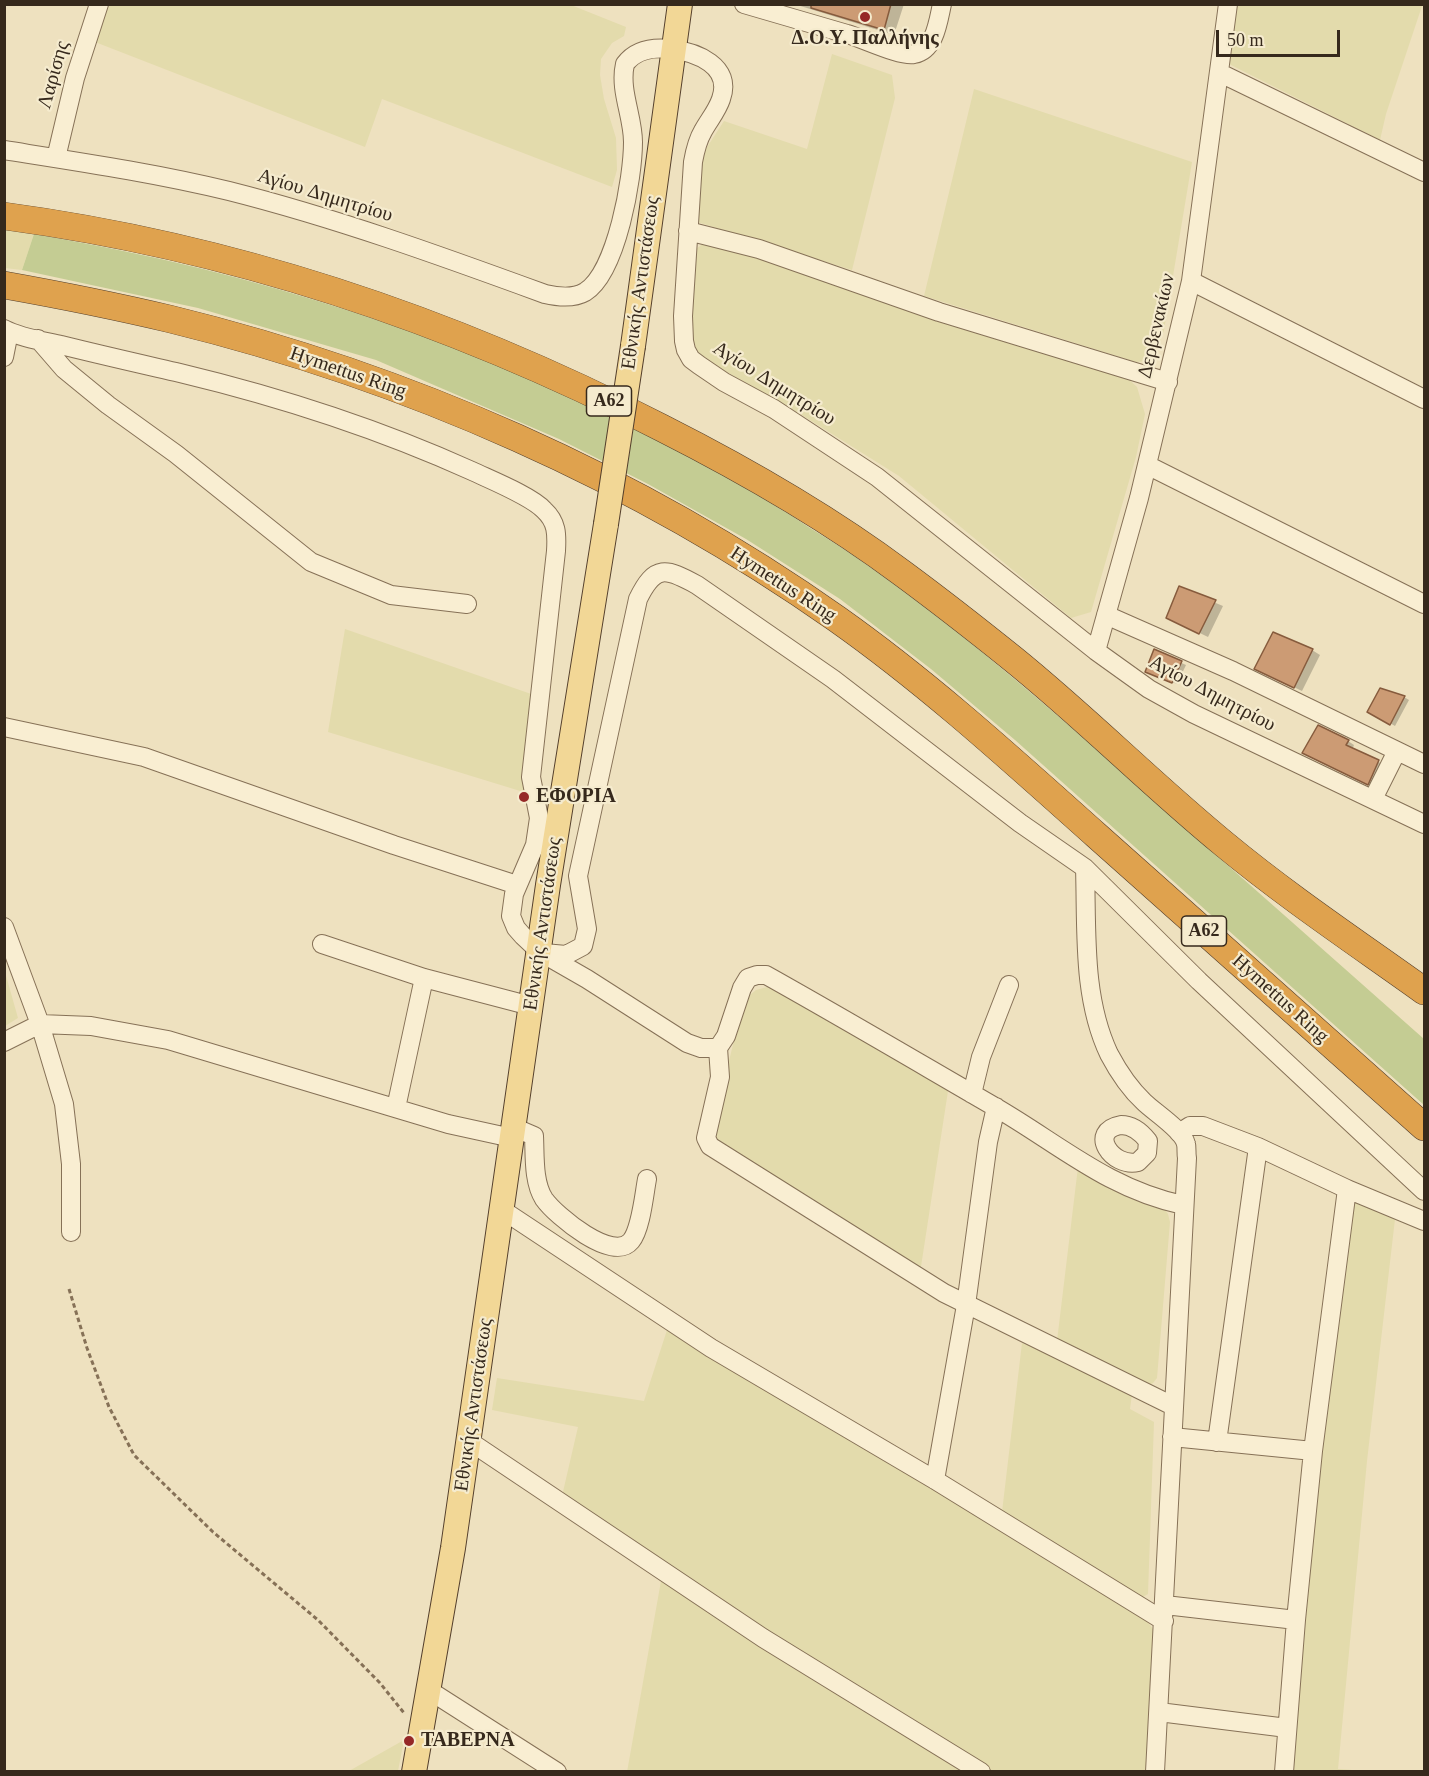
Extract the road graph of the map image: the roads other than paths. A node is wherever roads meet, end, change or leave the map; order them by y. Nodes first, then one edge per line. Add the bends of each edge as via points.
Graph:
1 (99, 4) edge
2 (680, 4) edge
3 (744, 4) edge
4 (942, 4) edge
5 (1228, 4) edge
6 (673, 49) junction
7 (1220, 73) junction
8 (4, 150) edge
9 (56, 158) junction
10 (1425, 172) edge
11 (4, 216) edge
12 (688, 231) junction
13 (1191, 281) junction
14 (4, 285) edge
15 (7, 331) edge
16 (38, 339) junction
17 (4, 357) edge
18 (1168, 382) junction
19 (1425, 399) edge
20 (1147, 465) junction
21 (1425, 603) edge
22 (467, 604) dead end
23 (1106, 615) junction
24 (1096, 651) junction
25 (4, 727) edge
26 (1397, 751) junction
27 (1425, 764) edge
28 (1373, 799) junction
29 (1425, 824) edge
30 (1085, 868) junction
31 (517, 885) junction
32 (4, 927) edge
33 (322, 944) dead end
34 (540, 952) junction
35 (424, 978) junction
36 (1009, 985) dead end
37 (1425, 991) edge
38 (531, 1006) junction
39 (40, 1024) junction
40 (4, 1042) edge
41 (718, 1048) junction
42 (972, 1094) junction
43 (996, 1107) junction
44 (396, 1108) junction
45 (1425, 1127) edge
46 (512, 1133) junction
47 (1179, 1133) junction
48 (1258, 1147) junction
49 (1118, 1158) dead end
50 (1108, 1177) junction
51 (647, 1179) dead end
52 (1347, 1189) junction
53 (1425, 1191) edge
54 (1183, 1205) junction
55 (501, 1209) junction
56 (1425, 1221) edge
57 (71, 1232) dead end
58 (966, 1305) junction
59 (1173, 1406) junction
60 (1172, 1437) junction
61 (469, 1441) junction
62 (1217, 1442) junction
63 (1313, 1451) junction
64 (935, 1480) junction
65 (1165, 1613) junction
66 (1296, 1620) junction
67 (427, 1689) junction
68 (1159, 1712) junction
69 (1287, 1728) junction
70 (414, 1772) edge
71 (557, 1772) edge
72 (981, 1772) edge
73 (1155, 1772) edge
74 (1284, 1772) edge

1 - 9 street, Λαρίσης via 75,78
2 - 6 main road, Εθνικής Αντιστάσεως
3 - 4 street via 904,54 915,54 933,38
5 - 7 street, Δερβενακίων
6 - 9 street, Αγίου Δημητρίου via 654,48 636,53 625,64 623,81 633,141 622,215 600,277 579,295 545,294 378,236 229,191
6 - 12 street, Αγίου Δημητρίου via 711,63 723,78 724,89 695,150
6 - 34 main road, Εθνικής Αντιστάσεως, bridge via 633,346
7 - 10 street
7 - 13 street, Δερβενακίων
8 - 9 street, Αγίου Δημητρίου
11 - 37 highway, Α62 via 223,259 417,318 545,370 709,452 795,501 899,571 1014,660 1231,850
12 - 18 street via 759,249 939,312
12 - 24 street, Αγίου Δημητρίου via 683,330 692,359 877,477
13 - 18 street, Δερβενακίων
13 - 19 street
14 - 45 highway, Hymettus Ring / Α62 via 172,319 403,391 533,445 719,543 836,619 948,703
15 - 16 street
15 - 17 street
16 - 22 street via 64,369 108,405 311,562 391,595
16 - 31 street via 306,408 414,447 499,483 542,507 555,524 557,536 531,777 539,818 535,845
18 - 20 street, Δερβενακίων
20 - 21 street
20 - 23 street, Δερβενακίων
23 - 24 street, Δερβενακίων
23 - 26 street via 1233,671
24 - 28 street, Αγίου Δημητρίου via 1180,707
25 - 31 street via 144,757
26 - 27 street
26 - 28 street
28 - 29 street, Αγίου Δημητρίου
30 - 34 street via 833,679 697,585 665,572 654,574 638,599 578,876 587,929 583,946 566,955
30 - 47 street via 1088,973 1109,1053 1142,1101
30 - 53 street via 1199,981
31 - 34 street via 511,916 522,936
32 - 39 street
33 - 35 street
34 - 38 main road, Εθνικής Αντιστάσεως
34 - 41 street via 687,1043
35 - 38 street
35 - 44 street
36 - 42 street via 981,1057
38 - 46 main road, Εθνικής Αντιστάσεως
39 - 40 street
39 - 44 street via 91,1026 160,1038
39 - 57 street via 64,1104 71,1164
41 - 42 street via 748,978 766,975
41 - 58 street via 720,1077 706,1138 710,1146
42 - 43 street
43 - 50 street
43 - 58 street
44 - 46 street via 472,1130
46 - 51 street via 534,1136 538,1183 544,1198 583,1233 616,1248 624,1247 633,1238
46 - 55 main road, Εθνικής Αντιστάσεως
47 - 48 street via 1190,1126 1203,1126
47 - 54 street via 1186,1142
48 - 52 street
48 - 62 street
49 - 50 street
50 - 54 street via 1129,1189
52 - 56 street
52 - 63 street
54 - 59 street
55 - 61 main road, Εθνικής Αντιστάσεως
55 - 64 street via 711,1348
58 - 59 street
58 - 64 street
59 - 60 street
60 - 62 street
60 - 65 street
61 - 67 main road, Εθνικής Αντιστάσεως
61 - 72 street via 763,1638
62 - 63 street
63 - 66 street
64 - 65 street
65 - 66 street
65 - 68 street
66 - 69 street
67 - 70 main road, Εθνικής Αντιστάσεως
67 - 71 street
68 - 69 street
68 - 73 street
69 - 74 street

